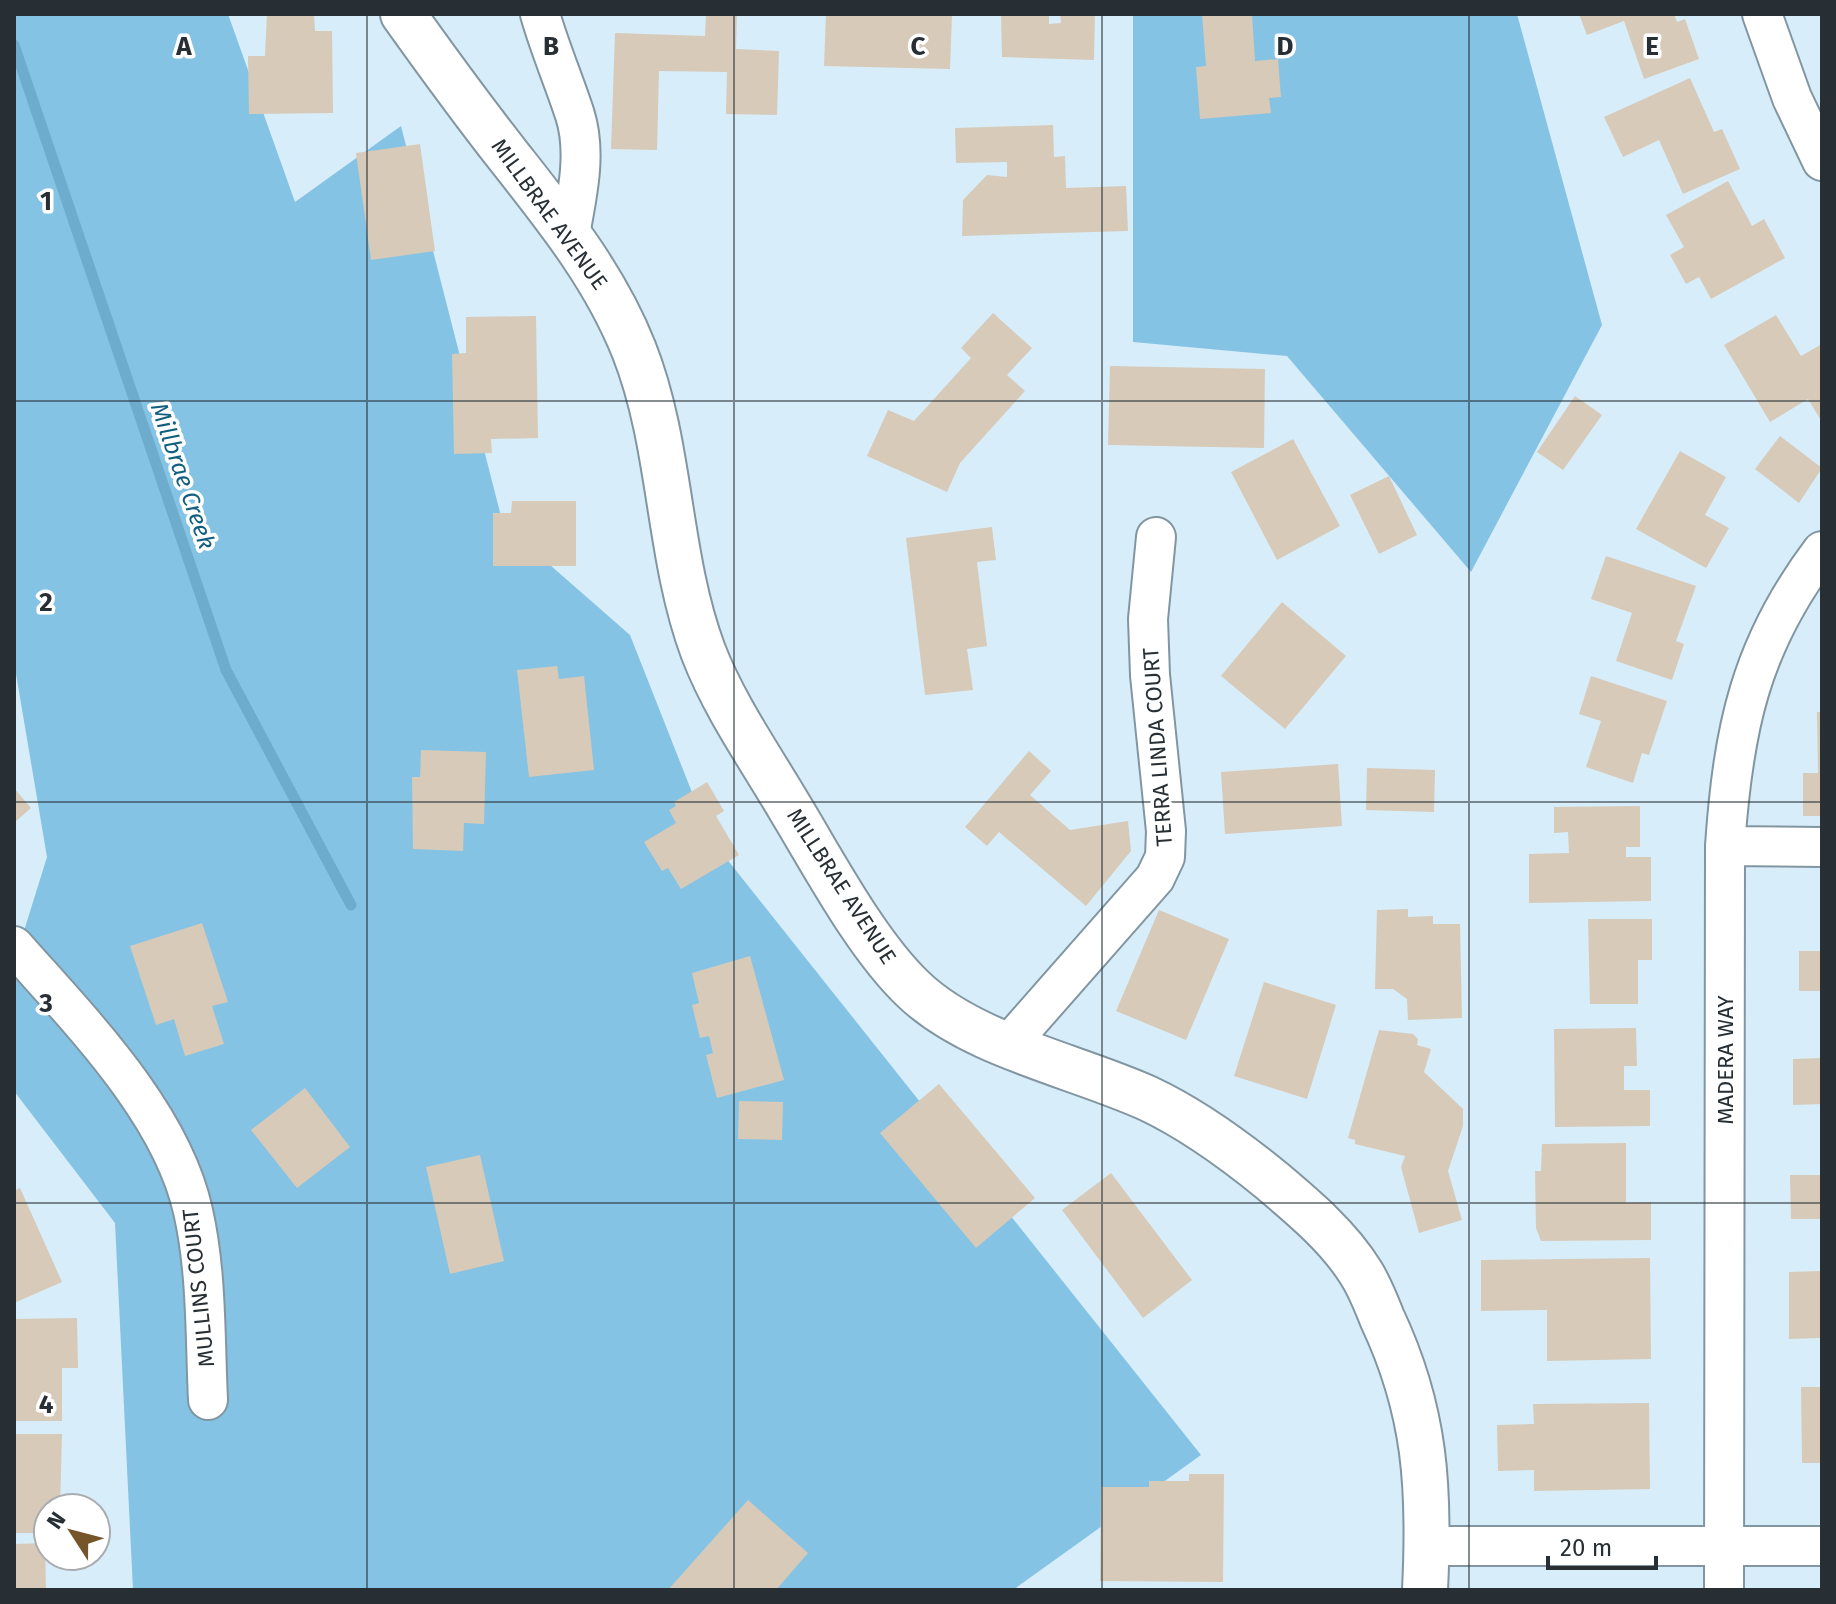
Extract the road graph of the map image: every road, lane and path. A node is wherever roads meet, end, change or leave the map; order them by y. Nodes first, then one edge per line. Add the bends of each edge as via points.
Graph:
1 (403, 14) edge
2 (540, 14) edge
3 (1762, 14) edge
4 (1822, 161) edge
5 (570, 234) junction
6 (1156, 537) dead end
7 (1822, 551) edge
8 (1725, 846) junction
9 (1822, 847) edge
10 (14, 946) edge
11 (1009, 1044) junction
12 (208, 1400) dead end
13 (1428, 1546) junction
14 (1822, 1546) edge
15 (1724, 1547) junction
16 (1425, 1590) edge
17 (1724, 1590) edge

1 - 5 street, MILLBRAE AVENUE
2 - 5 street via 576,118 581,179
3 - 4 street
5 - 11 street, MILLBRAE AVENUE via 608,292 654,409 703,650 735,715 829,873 914,990 965,1025
6 - 11 street, TERRA LINDA COURT via 1148,619 1165,857 1155,878
7 - 8 street, MADERA WAY via 1766,642 1741,710
8 - 9 street
8 - 15 street, MADERA WAY
10 - 12 street, MULLINS COURT via 143,1103 176,1157 193,1211
11 - 13 street, MILLBRAE AVENUE via 1149,1099 1197,1126 1240,1154 1326,1229 1361,1273 1417,1405 1426,1466
13 - 15 street
13 - 16 street, MILLBRAE AVENUE
14 - 15 street
15 - 17 street, MADERA WAY

